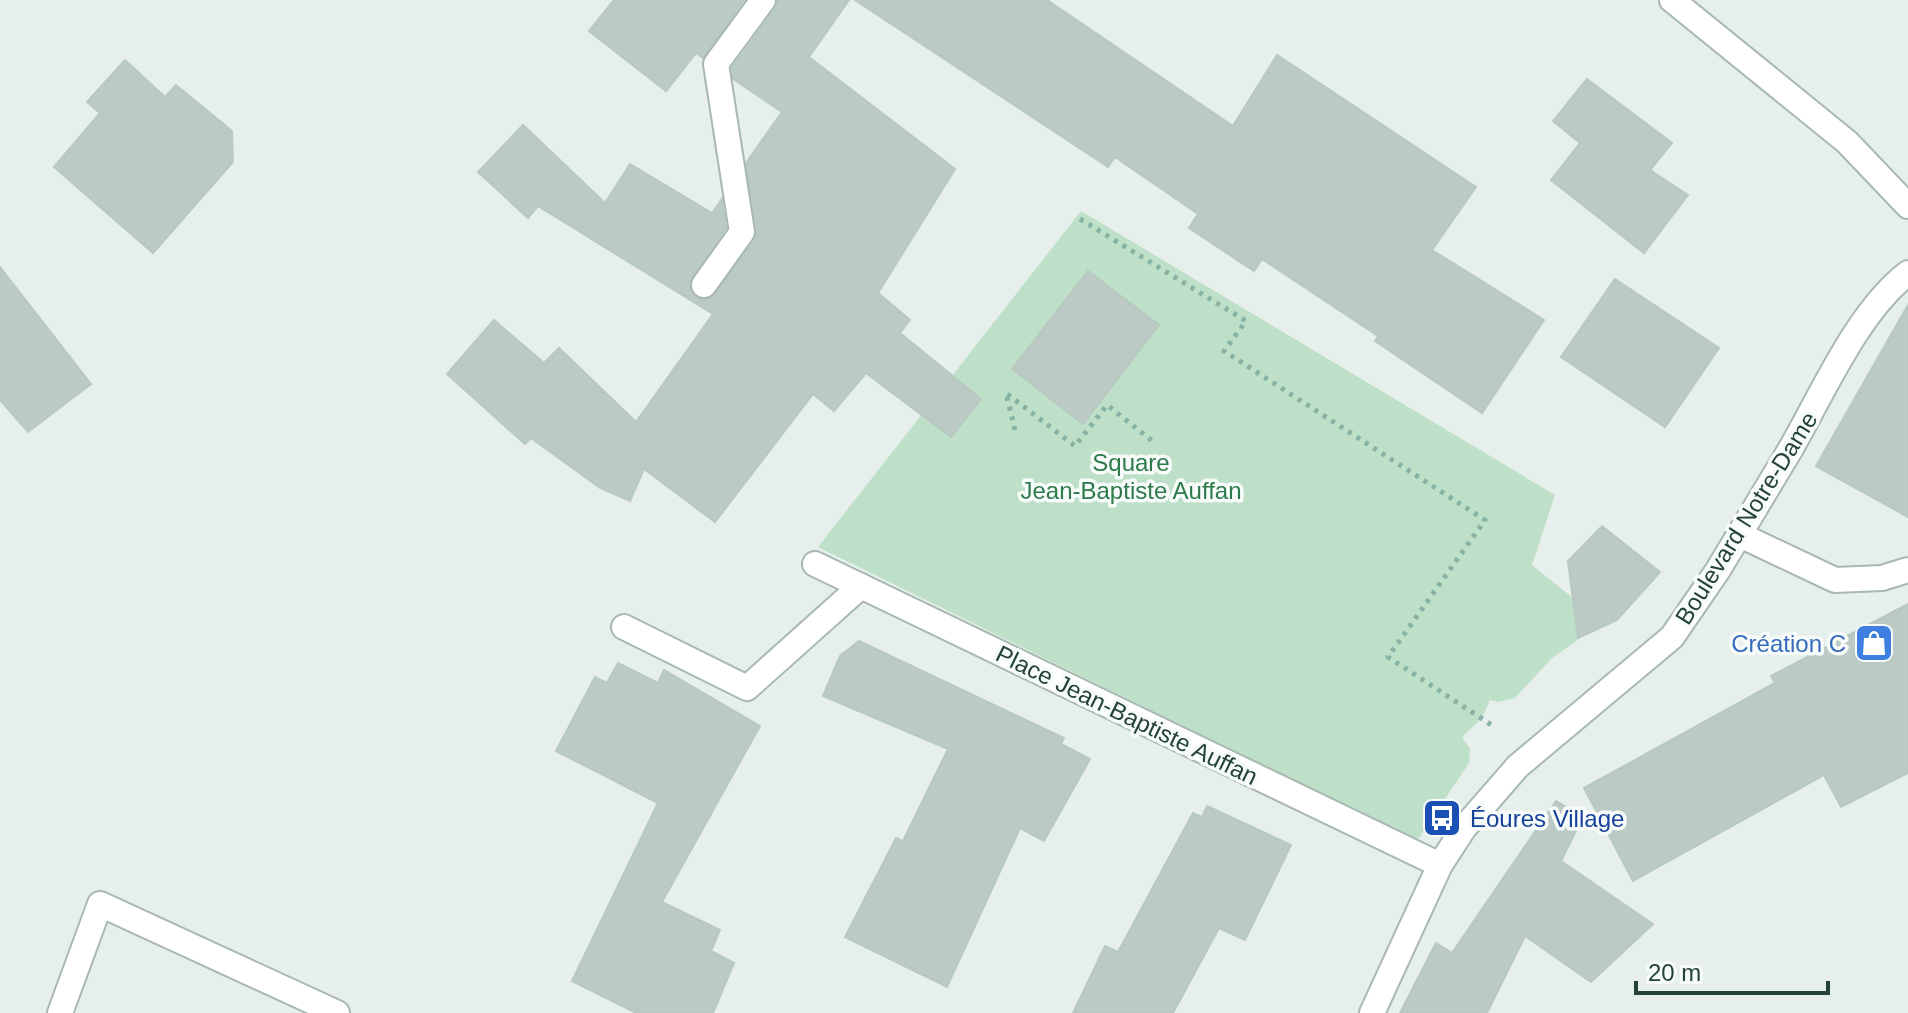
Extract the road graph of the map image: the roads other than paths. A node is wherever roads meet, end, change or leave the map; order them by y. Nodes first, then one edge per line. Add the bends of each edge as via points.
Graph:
1 (763, 0) edge
2 (1672, 0) edge
3 (1908, 206) edge
4 (1908, 273) edge
5 (704, 285) dead end
6 (1740, 535) junction
7 (815, 564) dead end
8 (1908, 570) edge
9 (861, 586) junction
10 (624, 627) dead end
11 (1440, 865) junction
12 (60, 1013) edge
13 (337, 1013) edge
14 (1372, 1013) edge

1 - 5 street via 716,64 742,232
2 - 3 street via 1847,142
4 - 6 street, Boulevard Notre-Dame via 1860,327
6 - 8 street via 1835,580 1882,578
6 - 11 street, Boulevard Notre-Dame via 1672,637 1518,766 1464,828
7 - 9 street, Place Jean-Baptiste Auffan
9 - 10 street via 747,688
9 - 11 street, Place Jean-Baptiste Auffan
11 - 14 street, Boulevard Notre-Dame
12 - 13 street via 100,904

